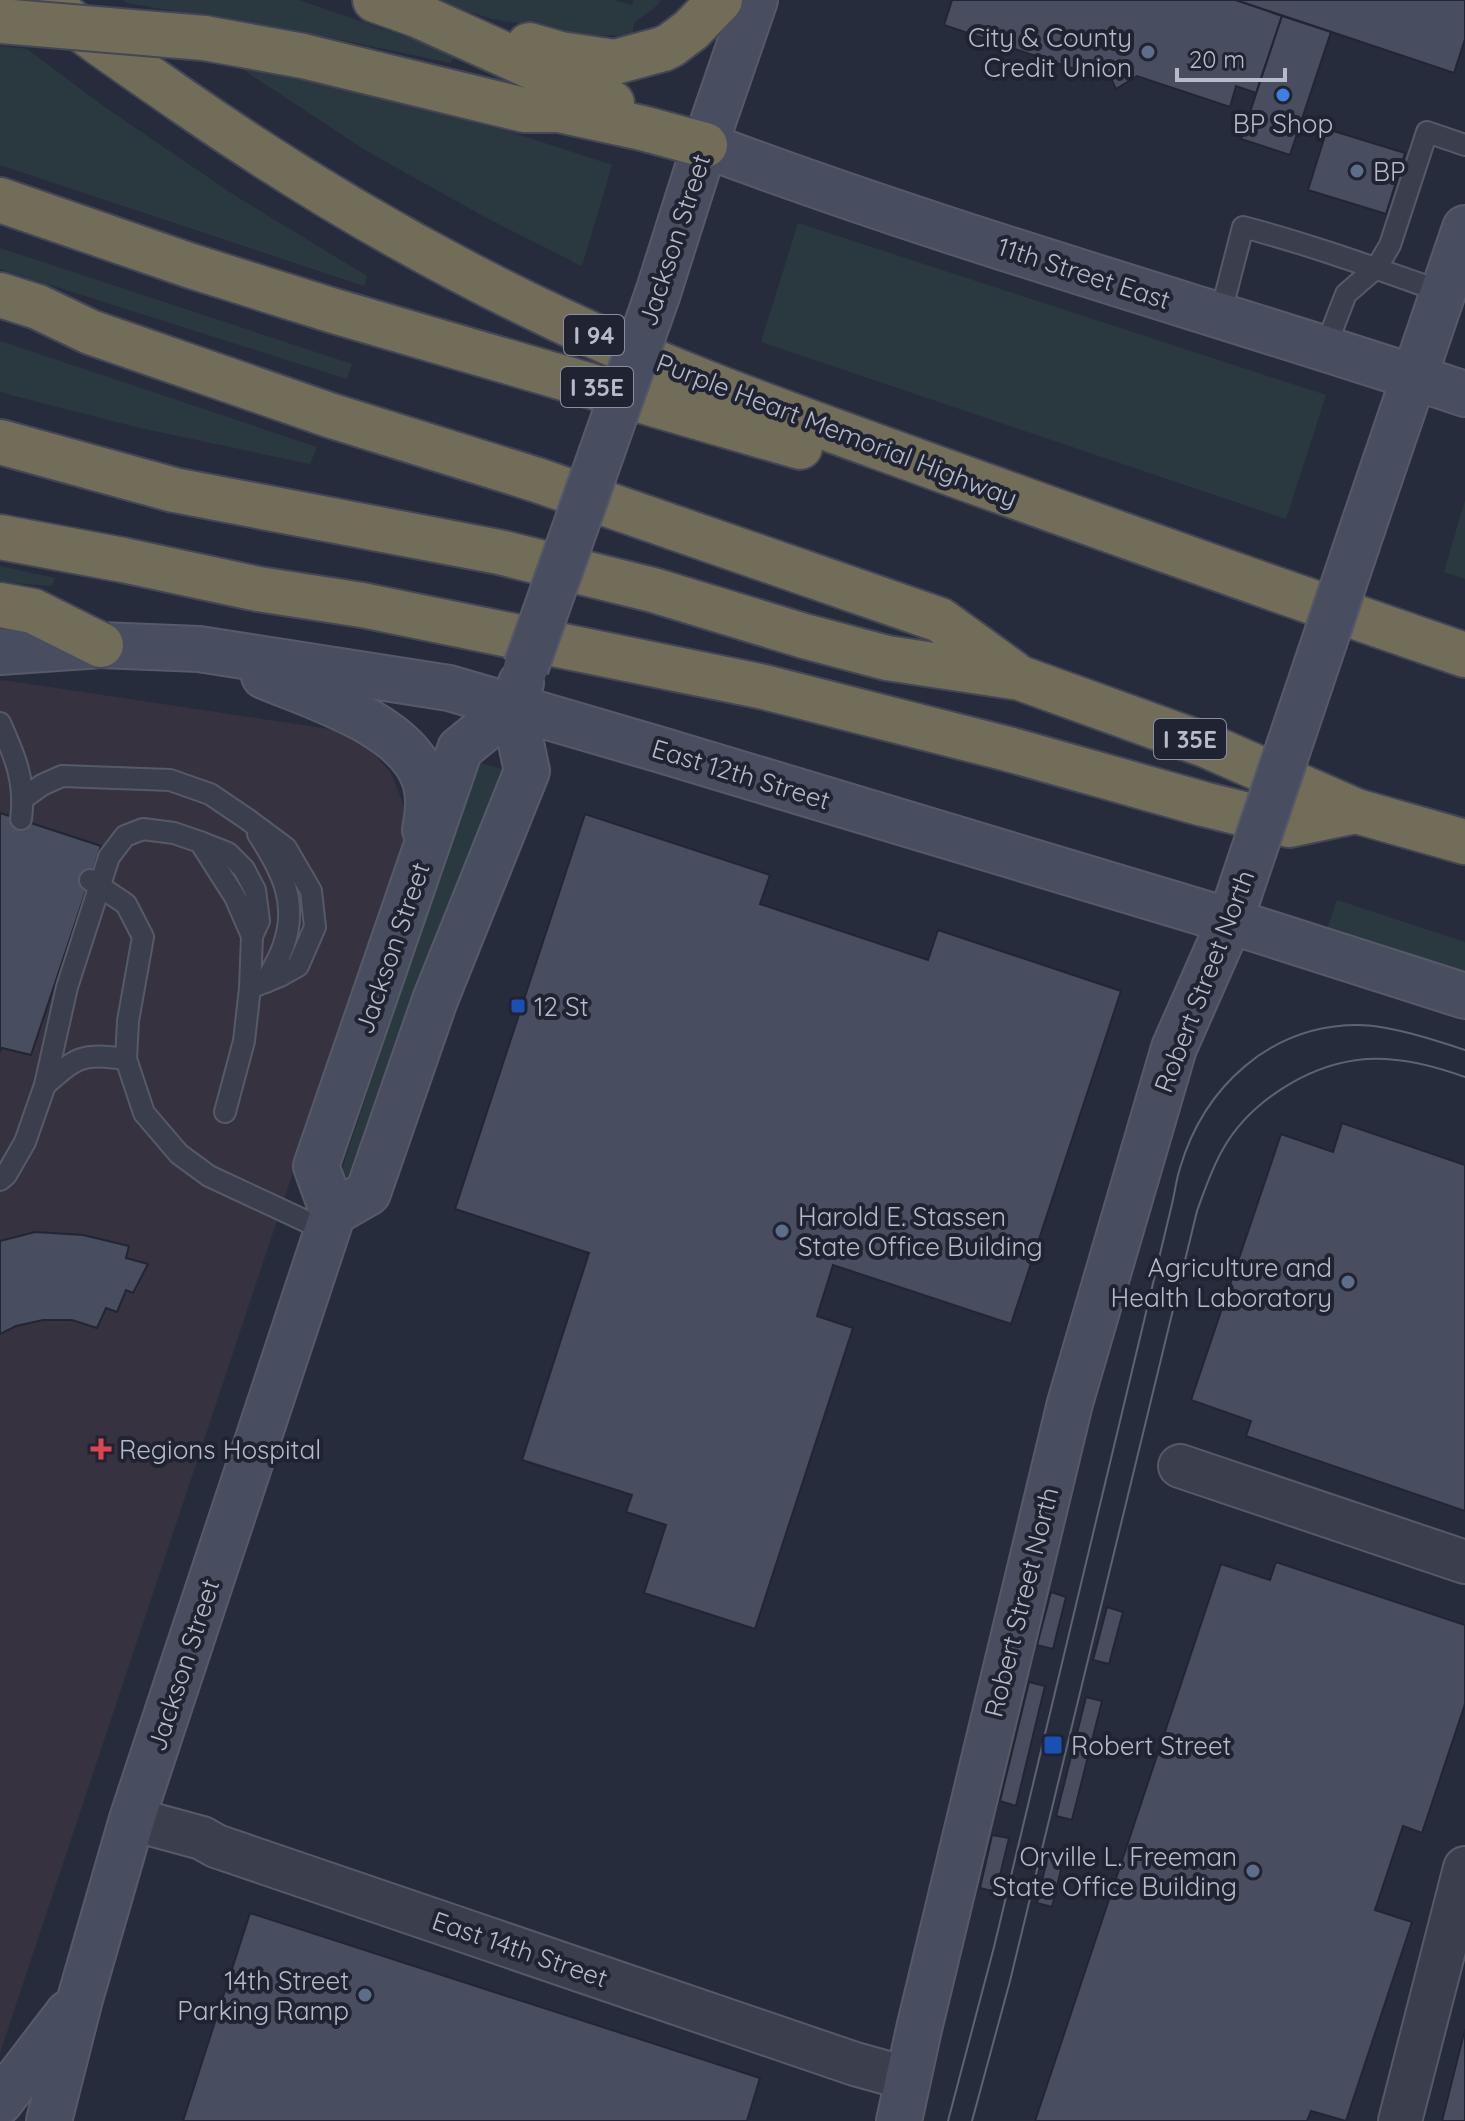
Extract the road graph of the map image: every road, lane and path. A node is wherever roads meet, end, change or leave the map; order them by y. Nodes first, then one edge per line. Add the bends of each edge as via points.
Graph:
1 (44, 0) edge
2 (375, 0) edge
3 (720, 0) edge
4 (755, 0) edge
5 (417, 15) junction
6 (0, 21) edge
7 (705, 145) junction
8 (1465, 145) edge
9 (0, 200) edge
10 (1465, 228) edge
11 (1377, 267) junction
12 (1443, 292) junction
13 (0, 295) edge
14 (1220, 316) junction
15 (1325, 348) junction
16 (1414, 377) junction
17 (1465, 394) edge
18 (0, 442) edge
19 (0, 537) edge
20 (1198, 563) junction
21 (0, 605) edge
22 (101, 645) junction
23 (199, 649) junction
24 (0, 652) edge
25 (1462, 654) edge
26 (1020, 678) junction
27 (520, 686) junction
28 (0, 723) edge
29 (24, 798) junction
30 (1356, 811) junction
31 (21, 819) dead end
32 (1465, 842) edge
33 (416, 881) junction
34 (95, 883) junction
35 (1230, 921) junction
36 (258, 985) junction
37 (1465, 996) edge
38 (126, 1059) junction
39 (45, 1085) junction
40 (225, 1112) dead end
41 (0, 1180) edge
42 (330, 1222) junction
43 (1180, 1466) dead end
44 (1465, 1562) edge
45 (132, 1819) junction
46 (1465, 1868) edge
47 (80, 1999) junction
48 (909, 2079) junction
49 (0, 2102) edge
50 (49, 2121) edge
51 (899, 2121) edge
52 (1400, 2121) edge

1 - 20 highway, Purple Heart Memorial Highway / I 94 via 268,160 400,238 548,315 748,399
2 - 5 highway
3 - 5 highway via 671,45 615,62 560,54
4 - 7 main road, Jackson Street
5 - 7 highway
6 - 7 highway, bridge via 204,38
7 - 14 main road, 11th Street East
7 - 27 main road, Jackson Street, bridge
8 - 11 lane via 1427,132 1390,245
9 - 20 highway, I 35E via 334,311
10 - 12 main road, Robert Street North
11 - 12 lane
11 - 14 lane via 1243,227
11 - 15 lane via 1346,294
12 - 16 main road, Robert Street North
13 - 26 highway, I 35E via 329,415 537,480 940,620
14 - 15 main road, 11th Street East
15 - 16 main road, 11th Street East
16 - 17 main road, 11th Street East
16 - 35 main road, Robert Street North, bridge
18 - 26 highway via 174,490 499,552 887,658
19 - 30 highway via 764,687 1289,825
20 - 25 highway, Purple Heart Memorial Highway / I 35E
21 - 22 highway via 33,611
22 - 23 main road, East 12th Street
22 - 24 main road, East 12th Street
23 - 27 main road, East 12th Street via 449,688
23 - 33 main road via 352,713 406,749 424,779 429,807
26 - 30 highway, I 35E via 1208,746
27 - 33 main road, Jackson Street via 460,749
27 - 35 main road, East 12th Street
27 - 42 main road via 527,771 435,1000 368,1193
28 - 29 lane via 15,755
29 - 31 lane
29 - 36 lane via 62,776 170,780 210,794 247,819 276,861 288,892 283,948
30 - 32 highway, I 35E
33 - 42 main road, Jackson Street via 316,1166
34 - 36 lane via 125,836 143,829 174,833 228,853 255,890 259,921 252,936
34 - 38 lane via 126,904 143,937
34 - 39 lane
35 - 37 main road, East 12th Street
35 - 48 main road, Robert Street North via 1174,1048 1070,1403
36 - 40 lane
38 - 39 lane via 97,1055 72,1061
38 - 42 lane via 144,1113 179,1154 209,1176
39 - 41 lane via 25,1142
42 - 45 main road, Jackson Street
43 - 44 street
45 - 47 main road, Jackson Street
45 - 48 street, East 14th Street via 202,1838
46 - 52 street
47 - 49 main road
47 - 50 main road, Jackson Street
48 - 51 main road, Robert Street North

